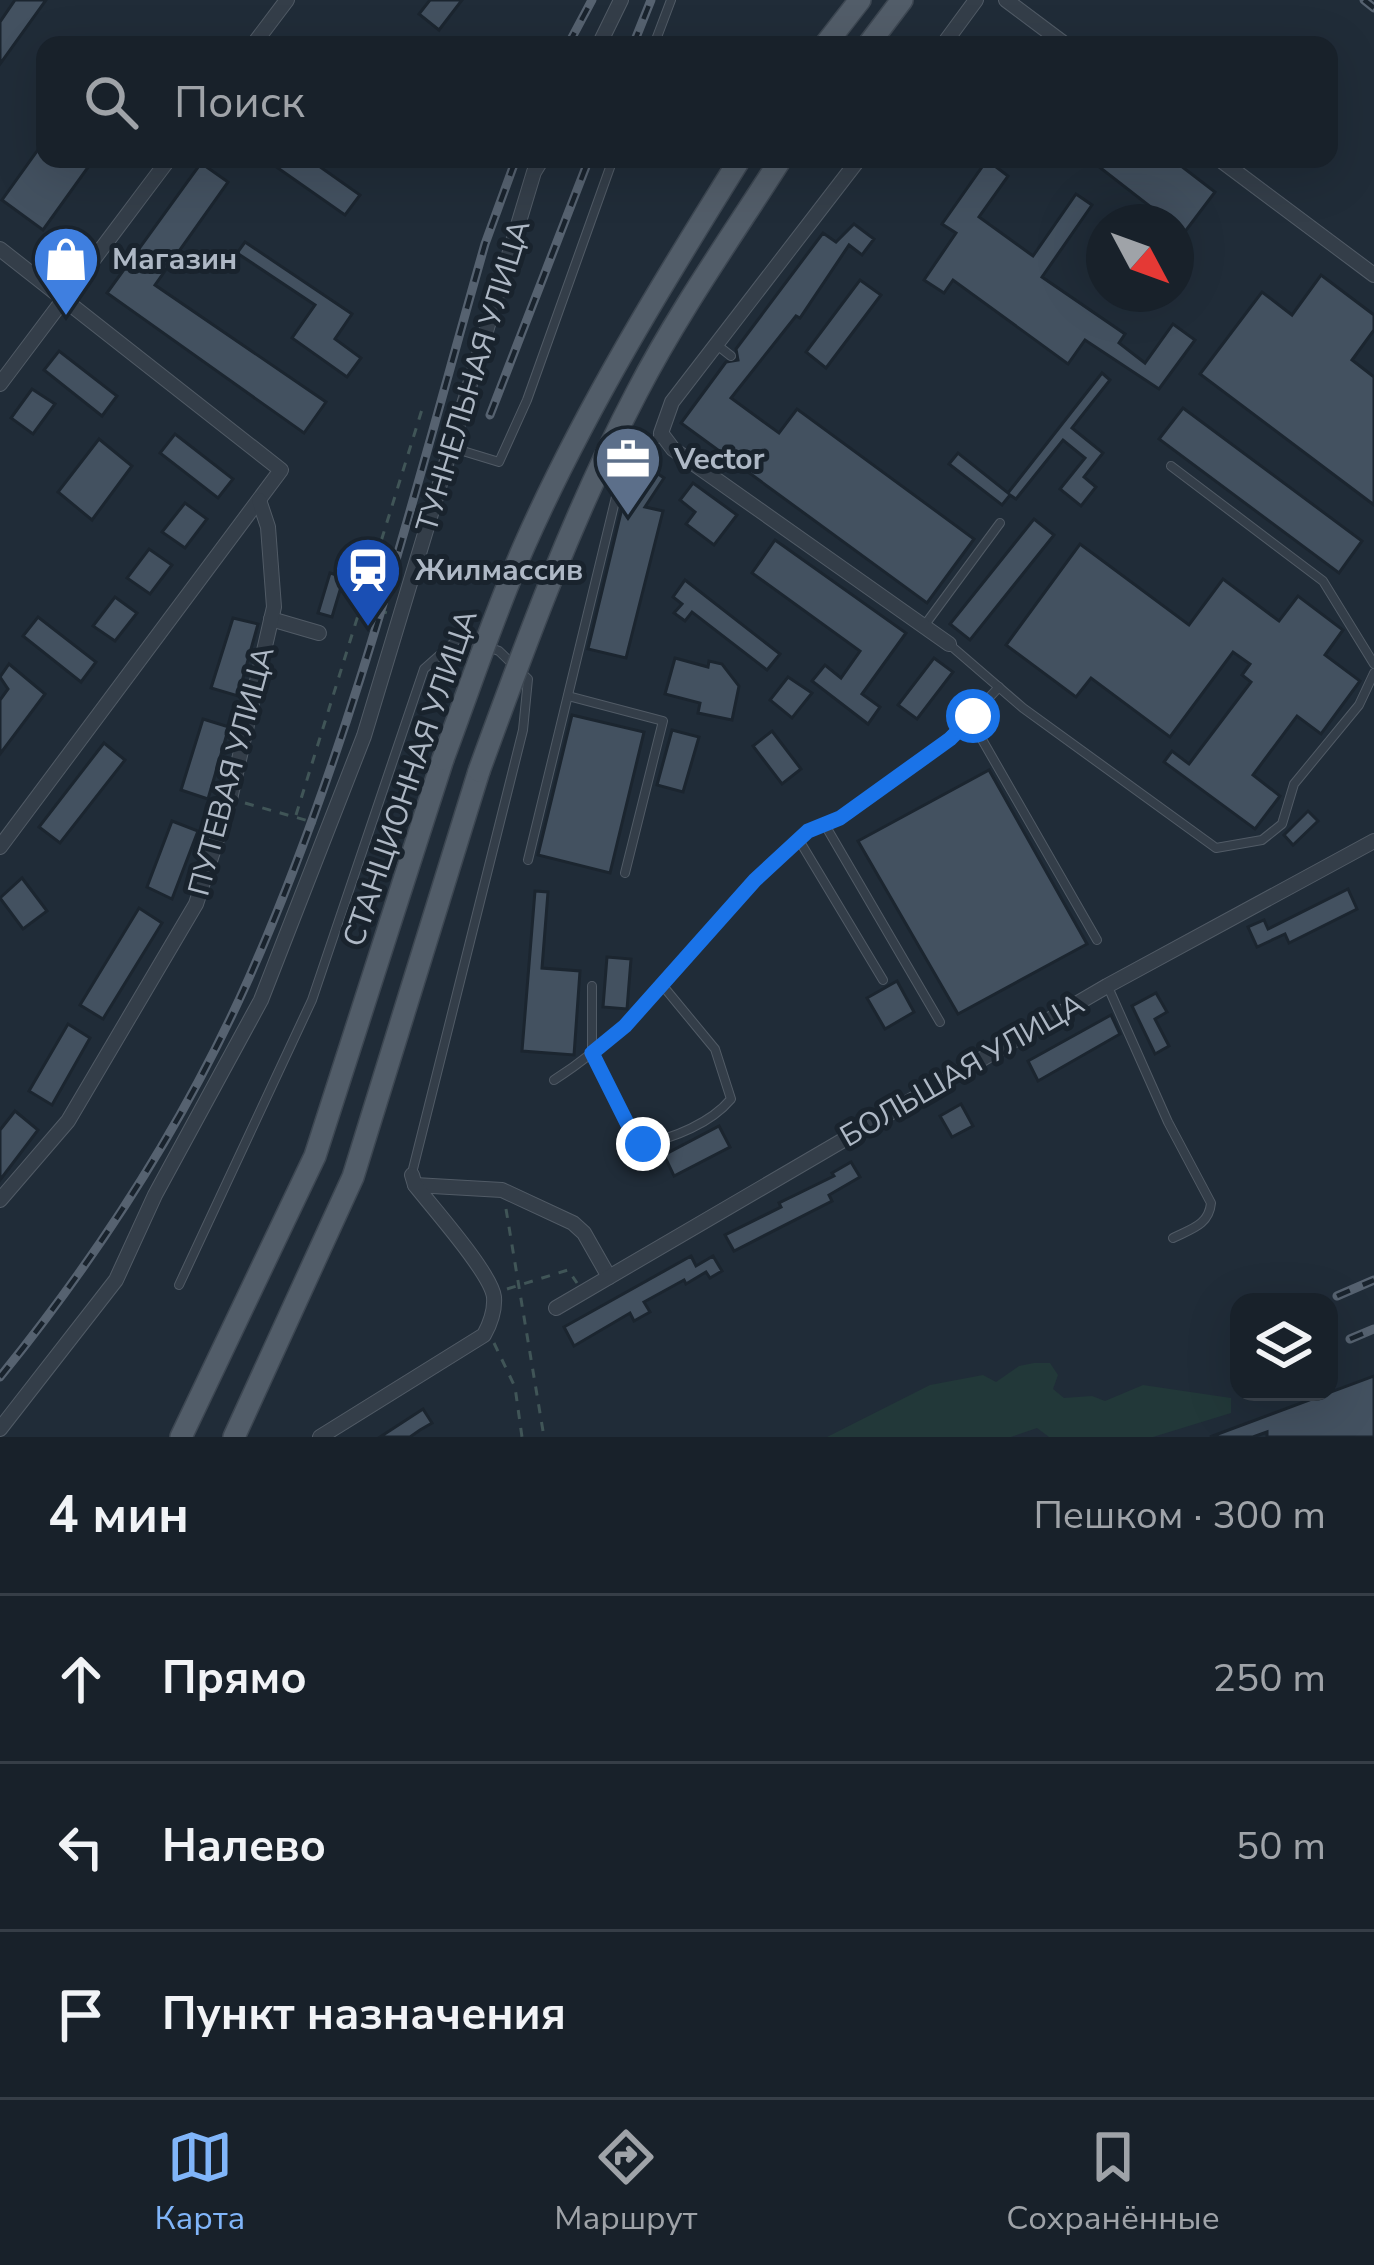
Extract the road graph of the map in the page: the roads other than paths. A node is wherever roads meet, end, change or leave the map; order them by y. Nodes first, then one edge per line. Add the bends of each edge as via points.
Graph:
1 (287, 0) edge
2 (621, 0) edge
3 (671, 0) edge
4 (860, 0) edge
5 (902, 0) edge
6 (976, 0) edge
7 (1006, 0) edge
8 (260, 36) edge
9 (603, 36) edge
10 (657, 36) edge
11 (832, 36) edge
12 (875, 36) edge
13 (950, 36) edge
14 (1054, 36) edge
15 (162, 168) edge
16 (536, 168) edge
17 (610, 168) edge
18 (734, 168) edge
19 (776, 168) edge
20 (852, 168) edge
21 (1231, 168) edge
22 (0, 250) edge
23 (1374, 275) edge
24 (65, 298) junction
25 (716, 344) junction
26 (731, 356) dead end
27 (0, 384) edge
28 (661, 433) junction
29 (452, 448) junction
30 (1171, 466) dead end
31 (259, 500) junction
32 (1000, 524) dead end
33 (271, 619) junction
34 (924, 626) junction
35 (319, 633) road end
36 (949, 644) joint
37 (1374, 669) edge
38 (999, 687) junction
39 (568, 696) junction
40 (967, 722) junction
41 (825, 825) junction
42 (799, 840) junction
43 (1374, 841) edge
44 (0, 847) edge
45 (528, 860) dead end
46 (625, 873) dead end
47 (1097, 940) dead end
48 (883, 980) dead end
49 (592, 986) dead end
50 (663, 986) junction
51 (1107, 986) junction
52 (940, 1022) dead end
53 (592, 1053) junction
54 (554, 1080) dead end
55 (413, 1180) junction
56 (0, 1200) edge
57 (1173, 1238) dead end
58 (609, 1276) junction
59 (179, 1285) dead end
60 (556, 1308) dead end
61 (0, 1430) edge
62 (181, 1437) edge
63 (234, 1437) edge
64 (320, 1437) edge

1 - 8 street
2 - 9 street
3 - 10 lane
4 - 11 main road
5 - 12 main road
6 - 13 street
7 - 14 street
15 - 24 street
16 - 29 street, ТУННЕЛЬНАЯ УЛИЦА
17 - 29 lane via 500,462
18 - 62 main road, СТАНЦИОННАЯ УЛИЦА, bridge via 642,315 523,548 443,759 315,1156
19 - 63 main road, СТАНЦИОННАЯ УЛИЦА, bridge via 649,370 555,562 479,771 353,1177
20 - 25 street
21 - 23 street
22 - 24 street
24 - 27 street
24 - 31 street via 281,470
25 - 26 lane
25 - 28 street via 672,402
28 - 34 street
28 - 39 lane via 616,497
29 - 61 street, ТУННЕЛЬНАЯ УЛИЦА via 364,736 261,1000 116,1280
30 - 37 lane via 1323,581
31 - 33 street, ПУТЕВАЯ УЛИЦА via 268,526
31 - 44 street
32 - 34 lane
33 - 35 street
33 - 56 street, ПУТЕВАЯ УЛИЦА via 230,799 196,904 68,1121
34 - 36 street
36 - 38 lane
37 - 38 lane via 1359,705 1294,784 1282,824 1262,840 1216,848
38 - 40 lane
39 - 45 lane
39 - 46 lane via 663,721
40 - 41 lane
40 - 47 lane
41 - 42 lane
41 - 52 lane
42 - 48 lane
42 - 50 lane
43 - 51 street, БОЛЬШАЯ УЛИЦА
49 - 53 lane
50 - 53 lane
50 - 53 lane via 715,1048 731,1099 722,1109 643,1144
51 - 57 lane via 1211,1203 1204,1223
51 - 58 street, БОЛЬШАЯ УЛИЦА
53 - 54 lane
55 - 58 street via 502,1190 573,1222
55 - 59 lane via 523,730 528,680 499,651 460,637 424,669 312,1000
55 - 64 street via 494,1294 490,1322 484,1335
58 - 60 street, БОЛЬШАЯ УЛИЦА

